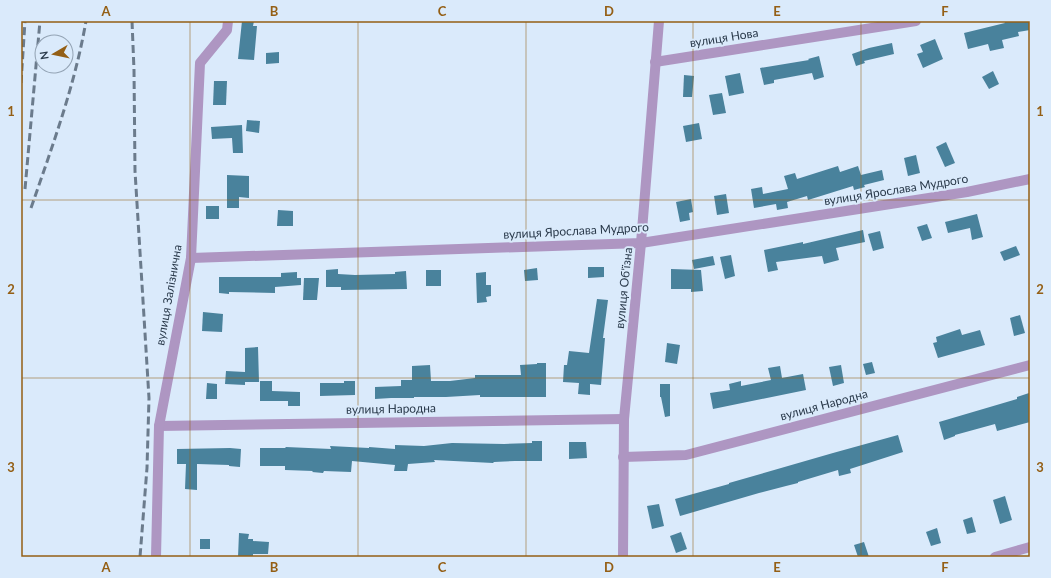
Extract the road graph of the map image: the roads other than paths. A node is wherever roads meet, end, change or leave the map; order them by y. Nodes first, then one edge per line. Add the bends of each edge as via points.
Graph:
1 (228, 21) edge
2 (659, 21) edge
3 (916, 21) edge
4 (655, 62) junction
5 (1030, 179) edge
6 (641, 243) junction
7 (191, 258) junction
8 (1030, 365) edge
9 (624, 419) junction
10 (159, 426) junction
11 (623, 457) junction
12 (1030, 547) edge
13 (156, 557) edge
14 (623, 557) edge
15 (995, 557) edge

1 - 7 street, вулиця Залізнична via 227,30 200,63
2 - 4 street, вулиця Об'їзна
3 - 4 street, вулиця Нова
4 - 6 street, вулиця Об'їзна
5 - 6 street, вулиця Ярослава Мудрого via 967,192
6 - 7 street, вулиця Ярослава Мудрого
6 - 9 street, вулиця Об'їзна
7 - 10 street, вулиця Залізнична
8 - 11 street, вулиця Народна via 686,455
9 - 10 street, вулиця Народна
9 - 11 street, вулиця Об'їзна
10 - 13 street, вулиця Залізнична
11 - 14 street, вулиця Об'їзна
12 - 15 street

